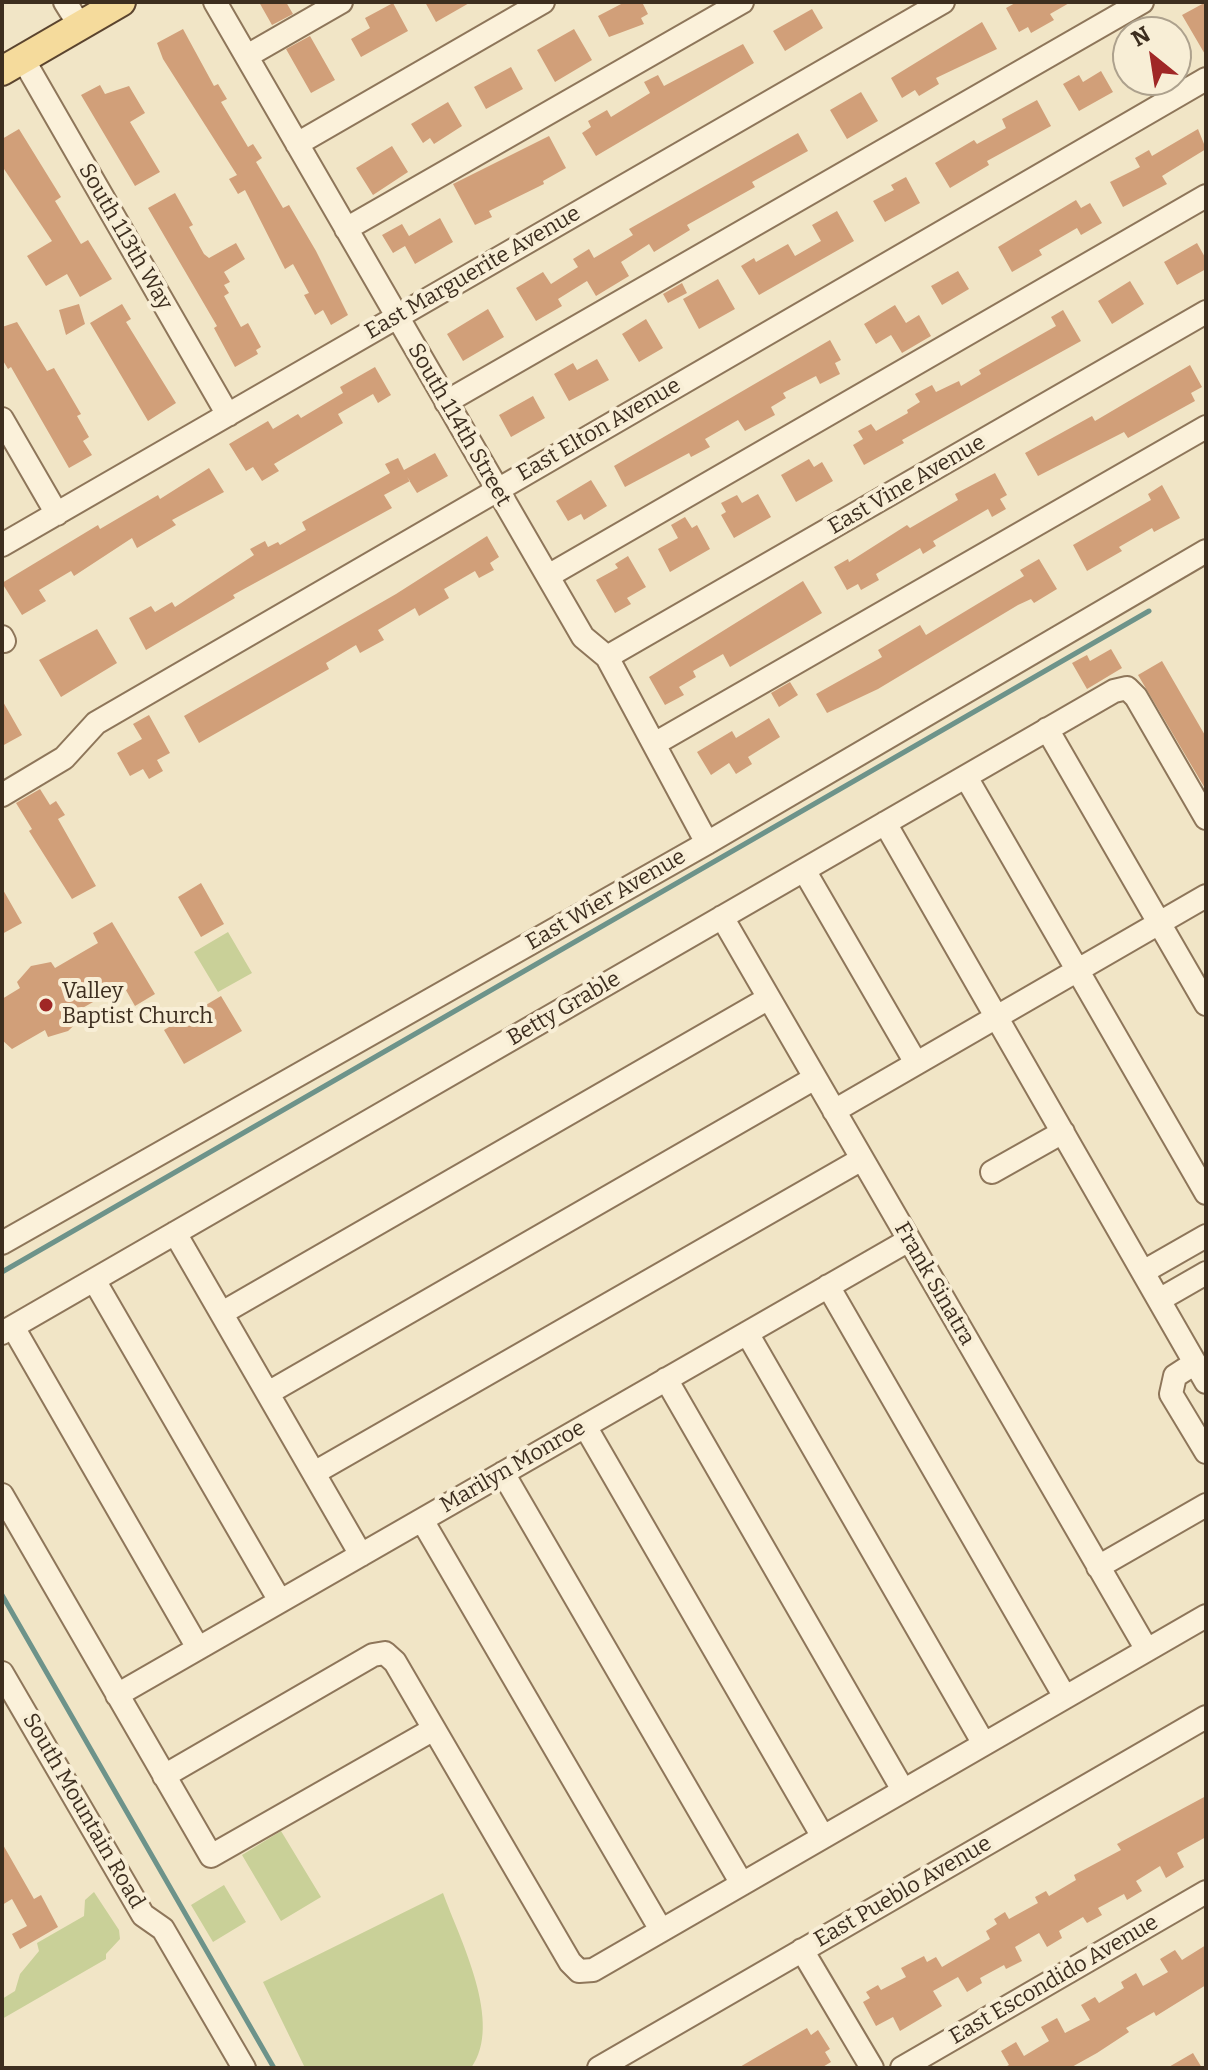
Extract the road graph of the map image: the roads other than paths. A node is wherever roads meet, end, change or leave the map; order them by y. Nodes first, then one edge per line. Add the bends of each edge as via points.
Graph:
1 (121, 2) edge
2 (215, 2) edge
3 (341, 2) edge
4 (543, 2) edge
5 (742, 2) edge
6 (943, 2) edge
7 (1142, 2) edge
8 (72, 14) edge
9 (247, 56) junction
10 (12, 65) edge
11 (1206, 79) edge
12 (297, 144) junction
13 (1206, 196) edge
14 (346, 229) junction
15 (1206, 312) edge
16 (397, 317) junction
17 (446, 402) junction
18 (228, 415) junction
19 (2, 419) edge
20 (1206, 427) edge
21 (496, 490) junction
22 (57, 514) junction
23 (2, 545) edge
24 (1206, 551) edge
25 (548, 576) junction
26 (607, 657) junction
27 (1047, 729) junction
28 (656, 743) junction
29 (966, 777) junction
30 (2, 795) edge
31 (1206, 818) edge
32 (885, 823) junction
33 (707, 843) junction
34 (804, 870) junction
35 (1206, 896) edge
36 (722, 917) junction
37 (1159, 923) junction
38 (1077, 970) junction
39 (769, 998) junction
40 (1206, 1004) edge
41 (996, 1017) junction
42 (916, 1063) junction
43 (815, 1078) junction
44 (834, 1111) junction
45 (1063, 1132) junction
46 (862, 1159) junction
47 (992, 1172) dead end
48 (1206, 1193) edge
49 (175, 1233) junction
50 (1206, 1236) edge
51 (909, 1240) junction
52 (2, 1243) edge
53 (1143, 1272) junction
54 (1206, 1273) edge
55 (94, 1280) junction
56 (828, 1286) junction
57 (1159, 1300) junction
58 (222, 1313) junction
59 (7, 1330) edge
60 (747, 1333) junction
61 (1201, 1372) edge
62 (666, 1379) junction
63 (268, 1393) junction
64 (585, 1426) junction
65 (1206, 1452) edge
66 (314, 1473) junction
67 (503, 1473) junction
68 (2, 1495) edge
69 (1206, 1505) edge
70 (422, 1520) junction
71 (361, 1555) junction
72 (1098, 1567) junction
73 (280, 1601) junction
74 (1206, 1616) edge
75 (198, 1648) junction
76 (1147, 1650) junction
77 (2, 1673) edge
78 (117, 1695) junction
79 (1065, 1697) junction
80 (1205, 1719) edge
81 (434, 1729) junction
82 (984, 1744) junction
83 (164, 1776) junction
84 (903, 1790) junction
85 (823, 1837) junction
86 (742, 1884) junction
87 (1206, 1892) edge
88 (661, 1930) junction
89 (802, 1950) junction
90 (244, 2068) edge
91 (599, 2068) edge
92 (872, 2068) edge
93 (902, 2068) edge

1 - 8 main road
2 - 9 street, South 114th Street
3 - 9 street
4 - 12 street
5 - 14 street
6 - 16 street, East Marguerite Avenue
7 - 17 street
8 - 10 main road
9 - 12 street, South 114th Street
10 - 18 street, South 113th Way
11 - 21 street, East Elton Avenue
12 - 14 street, South 114th Street
13 - 25 street
14 - 16 street, South 114th Street
15 - 26 street, East Vine Avenue
16 - 17 street, South 114th Street
16 - 18 street, East Marguerite Avenue
17 - 21 street, South 114th Street
18 - 22 street, East Marguerite Avenue
19 - 22 street
20 - 28 street
21 - 25 street, South 114th Street
21 - 30 street, East Elton Avenue via 96,723 64,758
22 - 23 street, East Marguerite Avenue
24 - 33 street, East Wier Avenue
25 - 26 street, South 114th Street via 583,637
26 - 28 street, South 114th Street
27 - 29 street, Betty Grable
27 - 31 street, Betty Grable via 1127,688
27 - 37 street
28 - 33 street, South 114th Street
29 - 32 street, Betty Grable
29 - 38 street
32 - 34 street, Betty Grable
32 - 41 street
33 - 52 street, East Wier Avenue
34 - 36 street, Betty Grable
34 - 42 street
35 - 37 street
36 - 39 street, Frank Sinatra
36 - 49 street, Betty Grable
37 - 38 street
37 - 40 street
38 - 41 street
38 - 48 street
39 - 43 street, Frank Sinatra
39 - 58 street
41 - 42 street
41 - 45 street
42 - 44 street
43 - 44 street, Frank Sinatra
43 - 63 street
44 - 46 street, Frank Sinatra
45 - 47 street
45 - 53 street
46 - 51 street, Frank Sinatra
46 - 66 street
49 - 55 street, Betty Grable
49 - 58 street
50 - 53 street
51 - 56 street, Marilyn Monroe
51 - 72 street, Frank Sinatra
53 - 57 street
54 - 57 street
55 - 59 street, Betty Grable
55 - 73 street
56 - 60 street, Marilyn Monroe
56 - 79 street
57 - 61 street
58 - 63 street
59 - 75 street
60 - 62 street, Marilyn Monroe
60 - 82 street
61 - 65 street via 1175,1376 1171,1394
62 - 64 street, Marilyn Monroe
62 - 84 street
63 - 66 street
64 - 67 street, Marilyn Monroe
64 - 85 street
66 - 71 street
67 - 70 street, Marilyn Monroe
67 - 86 street
68 - 78 street
69 - 72 street
70 - 71 street, Marilyn Monroe
70 - 88 street
71 - 73 street, Marilyn Monroe
72 - 76 street, Frank Sinatra
73 - 75 street, Marilyn Monroe
74 - 76 street
75 - 78 street, Marilyn Monroe
76 - 79 street
77 - 90 street, South Mountain Road via 143,1915 163,1929
78 - 83 street
79 - 82 street
80 - 89 street, East Pueblo Avenue
81 - 83 street via 395,1662 385,1653 373,1655
81 - 83 street via 211,1856
81 - 88 street via 579,1971 593,1970
82 - 84 street
84 - 85 street
85 - 86 street
86 - 88 street
87 - 93 street, East Escondido Avenue
89 - 91 street, East Pueblo Avenue
89 - 92 street

